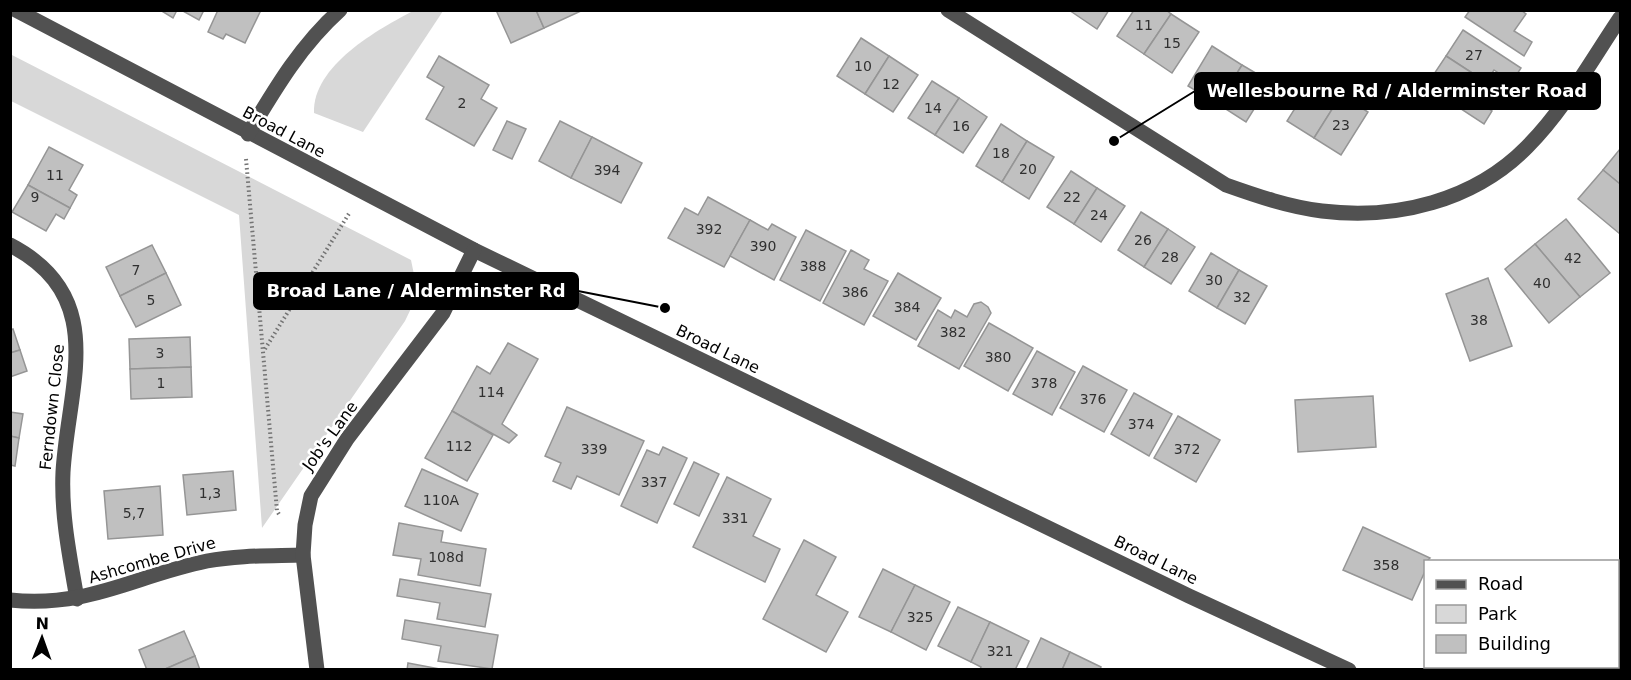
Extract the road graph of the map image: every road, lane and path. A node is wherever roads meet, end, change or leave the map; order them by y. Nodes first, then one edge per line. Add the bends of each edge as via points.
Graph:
1 (16, 10) edge
2 (340, 10) edge
3 (948, 10) edge
4 (1620, 18) edge
5 (248, 134) junction
6 (360, 193) junction
7 (10, 245) edge
8 (474, 250) junction
9 (265, 349) junction
10 (303, 555) junction
11 (77, 599) junction
12 (10, 600) edge
13 (317, 669) edge
14 (1349, 669) edge

1 - 5 street, Broad Lane
2 - 5 street via 288,66
3 - 4 street via 1226,185 1321,211 1371,214 1417,207 1463,192 1494,174 1527,147 1560,108
5 - 6 street, Broad Lane
5 - 9 path via 246,164
6 - 8 street, Broad Lane
6 - 9 path
7 - 11 street, Ferndown Close via 30,255 54,280 71,309 78,341 63,475 66,530
8 - 10 street, Job's Lane via 443,313 325,470 310,496
8 - 14 street, Broad Lane via 1178,591
9 - 10 path via 277,511
10 - 11 street, Ashcombe Drive via 240,556 205,562
10 - 13 street, Job's Lane
11 - 12 street, Ashcombe Drive

